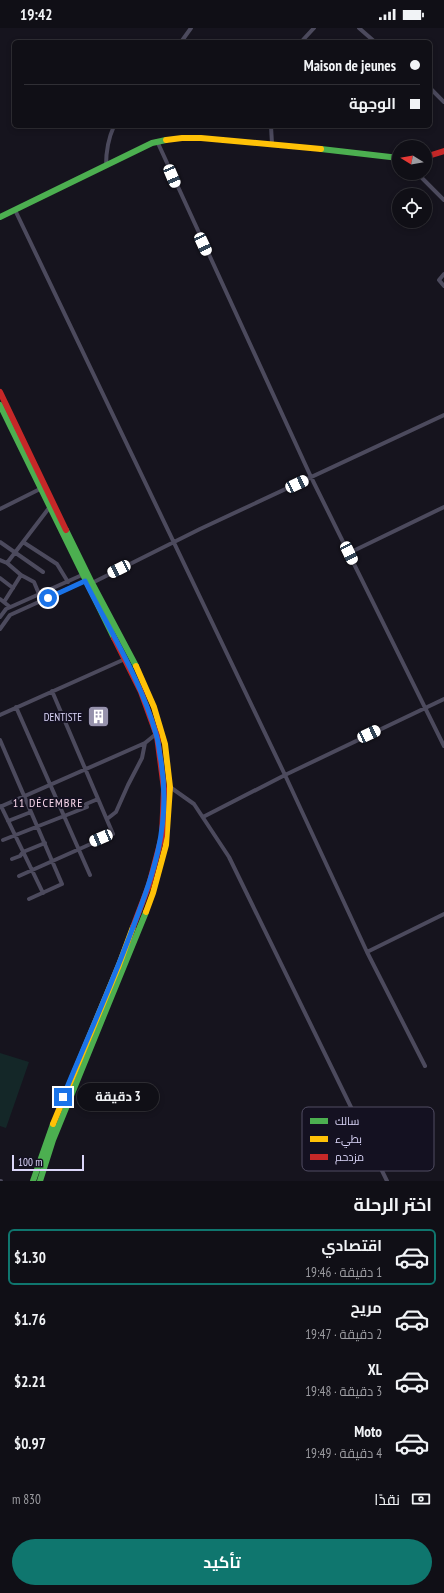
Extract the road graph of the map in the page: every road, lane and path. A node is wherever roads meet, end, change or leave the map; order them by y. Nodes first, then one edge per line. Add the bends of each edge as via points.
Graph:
1 (191, 28) edge
2 (314, 28) edge
3 (359, 28) edge
4 (182, 40) edge
5 (303, 40) edge
6 (373, 40) edge
7 (432, 90) edge
8 (444, 102) edge
9 (113, 128) edge
10 (271, 128) edge
11 (157, 141) junction
12 (272, 144) junction
13 (444, 151) edge
14 (432, 156) edge
15 (392, 157) edge
16 (106, 166) junction
17 (424, 180) edge
18 (444, 200) edge
19 (15, 210) junction
20 (0, 217) edge
21 (444, 274) edge
22 (444, 286) edge
23 (0, 392) edge
24 (0, 407) edge
25 (444, 415) edge
26 (311, 477) junction
27 (40, 489) junction
28 (444, 507) edge
29 (49, 508) junction
30 (0, 509) edge
31 (0, 542) edge
32 (23, 542) junction
33 (174, 542) junction
34 (15, 552) junction
35 (349, 553) junction
36 (0, 560) edge
37 (7, 563) junction
38 (43, 572) dead end
39 (21, 576) junction
40 (0, 578) edge
41 (83, 578) junction
42 (68, 582) junction
43 (92, 582) junction
44 (13, 588) junction
45 (39, 594) junction
46 (2, 600) edge
47 (10, 607) junction
48 (0, 617) edge
49 (0, 629) edge
50 (125, 659) junction
51 (52, 691) junction
52 (444, 699) edge
53 (16, 707) junction
54 (426, 708) junction
55 (0, 715) edge
56 (156, 734) junction
57 (0, 740) edge
58 (145, 743) junction
59 (444, 746) edge
60 (86, 769) junction
61 (166, 774) junction
62 (285, 774) junction
63 (51, 784) junction
64 (170, 786) junction
65 (24, 796) junction
66 (98, 799) junction
67 (0, 806) edge
68 (31, 812) junction
69 (64, 816) junction
70 (203, 817) junction
71 (106, 819) junction
72 (8, 821) junction
73 (37, 826) junction
74 (14, 836) junction
75 (3, 840) dead end
76 (45, 843) junction
77 (78, 848) junction
78 (23, 852) junction
79 (12, 859) dead end
80 (52, 860) junction
81 (32, 870) junction
82 (90, 875) dead end
83 (19, 876) dead end
84 (150, 892) junction
85 (43, 893) junction
86 (29, 899) dead end
87 (444, 914) edge
88 (128, 949) junction
89 (367, 952) junction
90 (425, 1066) dead end
91 (351, 1107) edge
92 (382, 1171) edge
93 (33, 1181) edge
94 (40, 1181) edge
95 (387, 1181) edge

1 - 4 street
2 - 5 street
3 - 6 street
7 - 8 street
9 - 16 street via 106,150
10 - 12 street
11 - 12 main road via 168,138 192,138
11 - 16 main road
11 - 26 street
12 - 15 main road
13 - 14 main road
16 - 19 main road
17 - 18 street
19 - 20 main road
19 - 33 street
21 - 22 street via 439,280
23 - 43 main road
24 - 27 main road
25 - 26 street
26 - 33 street
26 - 35 street
27 - 29 main road
27 - 30 street
28 - 35 street
29 - 32 street
29 - 41 main road
31 - 34 street
32 - 34 street
32 - 42 street via 57,564
33 - 43 street
33 - 62 street
34 - 37 street
34 - 38 street
35 - 54 street
36 - 37 street
37 - 39 street
39 - 44 street
39 - 45 street via 34,582
40 - 44 street
41 - 42 street
41 - 49 street via 10,615
41 - 50 main road
42 - 45 street
43 - 61 main road via 154,707 165,744
44 - 46 street
45 - 47 street
46 - 47 street
47 - 48 street
50 - 51 street
50 - 56 main road via 141,692
51 - 53 street
51 - 60 street
52 - 54 street
53 - 55 street
53 - 63 street
54 - 59 street
54 - 62 street
56 - 58 street
56 - 61 main road
57 - 65 street
58 - 60 street
58 - 71 street via 142,758 116,812
60 - 63 street
60 - 66 street
61 - 64 main road
61 - 84 main road via 162,836
62 - 70 street
62 - 89 street
63 - 65 street
63 - 69 street
64 - 70 street via 194,804
64 - 84 main road via 166,845
65 - 67 street
65 - 68 street
66 - 69 street via 86,804 87,807
66 - 71 street
67 - 72 street
68 - 72 street
68 - 73 street
69 - 73 street
69 - 77 street
70 - 91 street via 229,857
71 - 77 street via 113,834
72 - 74 street
73 - 74 street
73 - 76 street
74 - 75 street
74 - 78 street
76 - 78 street
76 - 80 street
77 - 80 street
77 - 82 street
78 - 79 street
78 - 81 street
80 - 81 street
80 - 85 street via 62,884
81 - 83 street
81 - 85 street
84 - 88 main road
85 - 86 street
87 - 89 street
88 - 93 main road via 57,1112
88 - 94 main road via 53,1140
89 - 90 street
92 - 95 street

